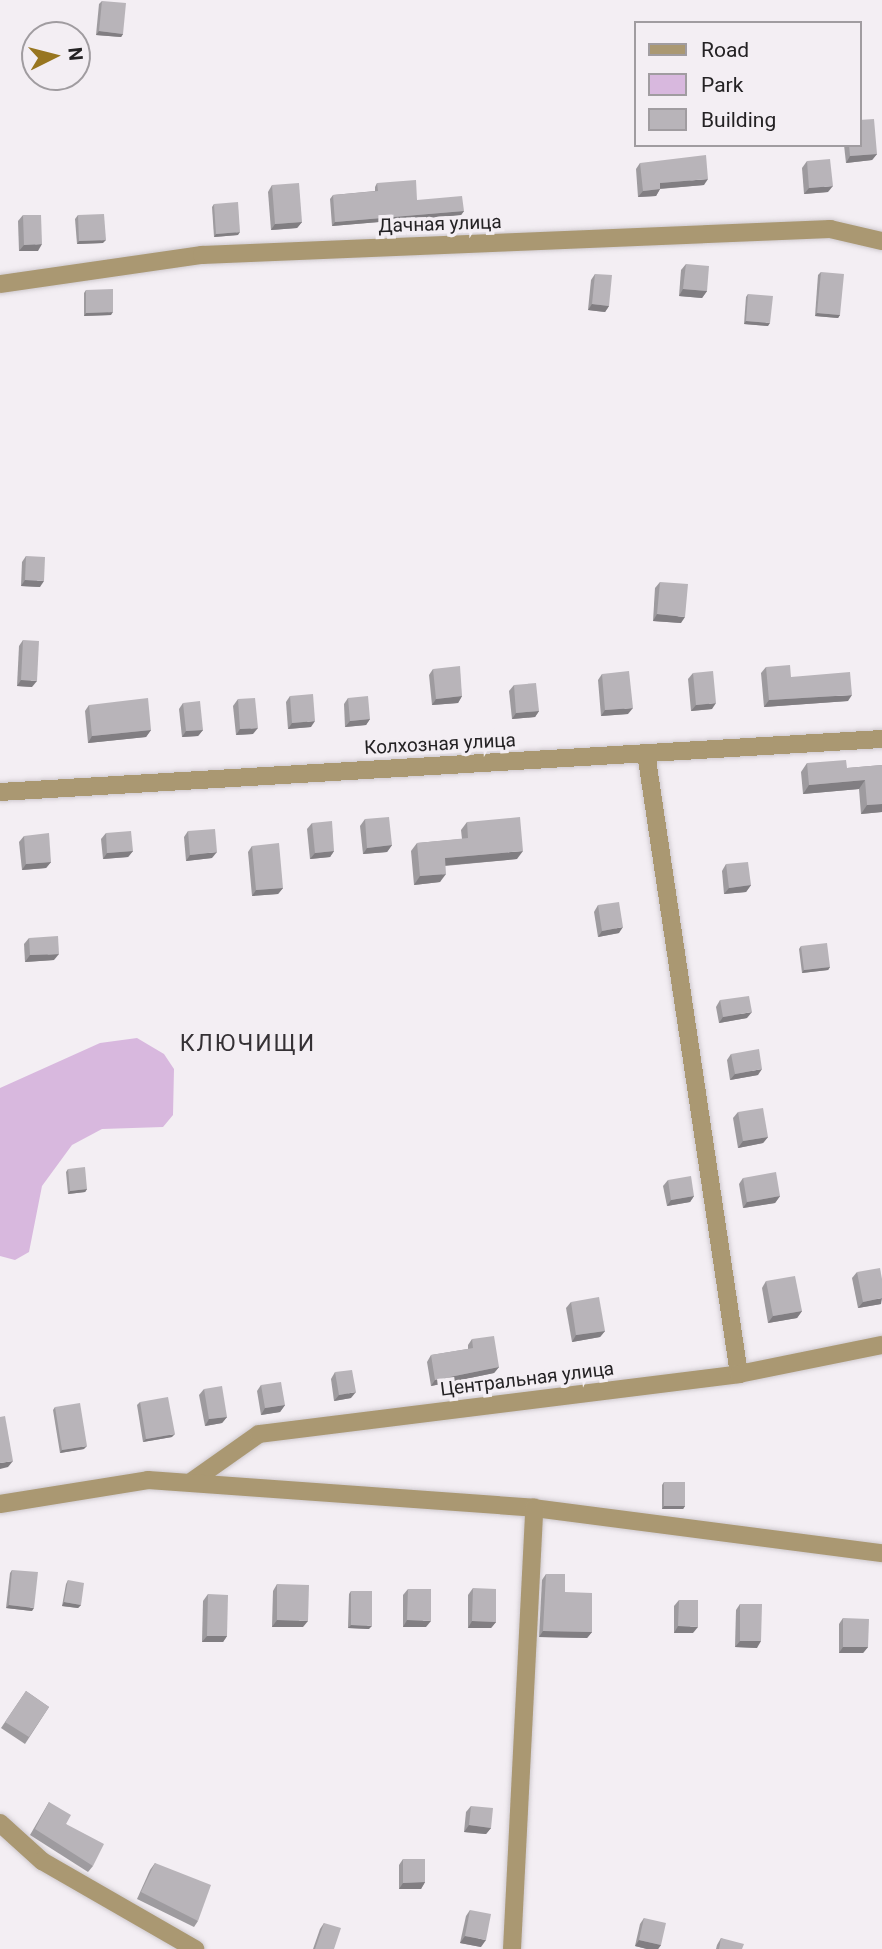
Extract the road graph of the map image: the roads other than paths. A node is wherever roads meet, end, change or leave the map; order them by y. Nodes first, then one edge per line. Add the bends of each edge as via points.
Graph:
1 (882, 240) edge
2 (0, 284) edge
3 (882, 738) edge
4 (646, 753) junction
5 (0, 792) edge
6 (882, 1345) edge
7 (739, 1374) junction
8 (191, 1482) junction
9 (0, 1504) edge
10 (534, 1508) junction
11 (882, 1553) edge
12 (0, 1823) edge
13 (195, 1949) edge
14 (512, 1949) edge

1 - 2 street, Дачная улица via 830,229 202,255
3 - 4 street, Колхозная улица
4 - 5 street, Колхозная улица
4 - 7 street
6 - 7 street, Центральная улица
7 - 8 street, Центральная улица via 259,1434
8 - 9 street via 148,1480
8 - 10 street
10 - 11 street
10 - 14 street
12 - 13 street via 42,1861

